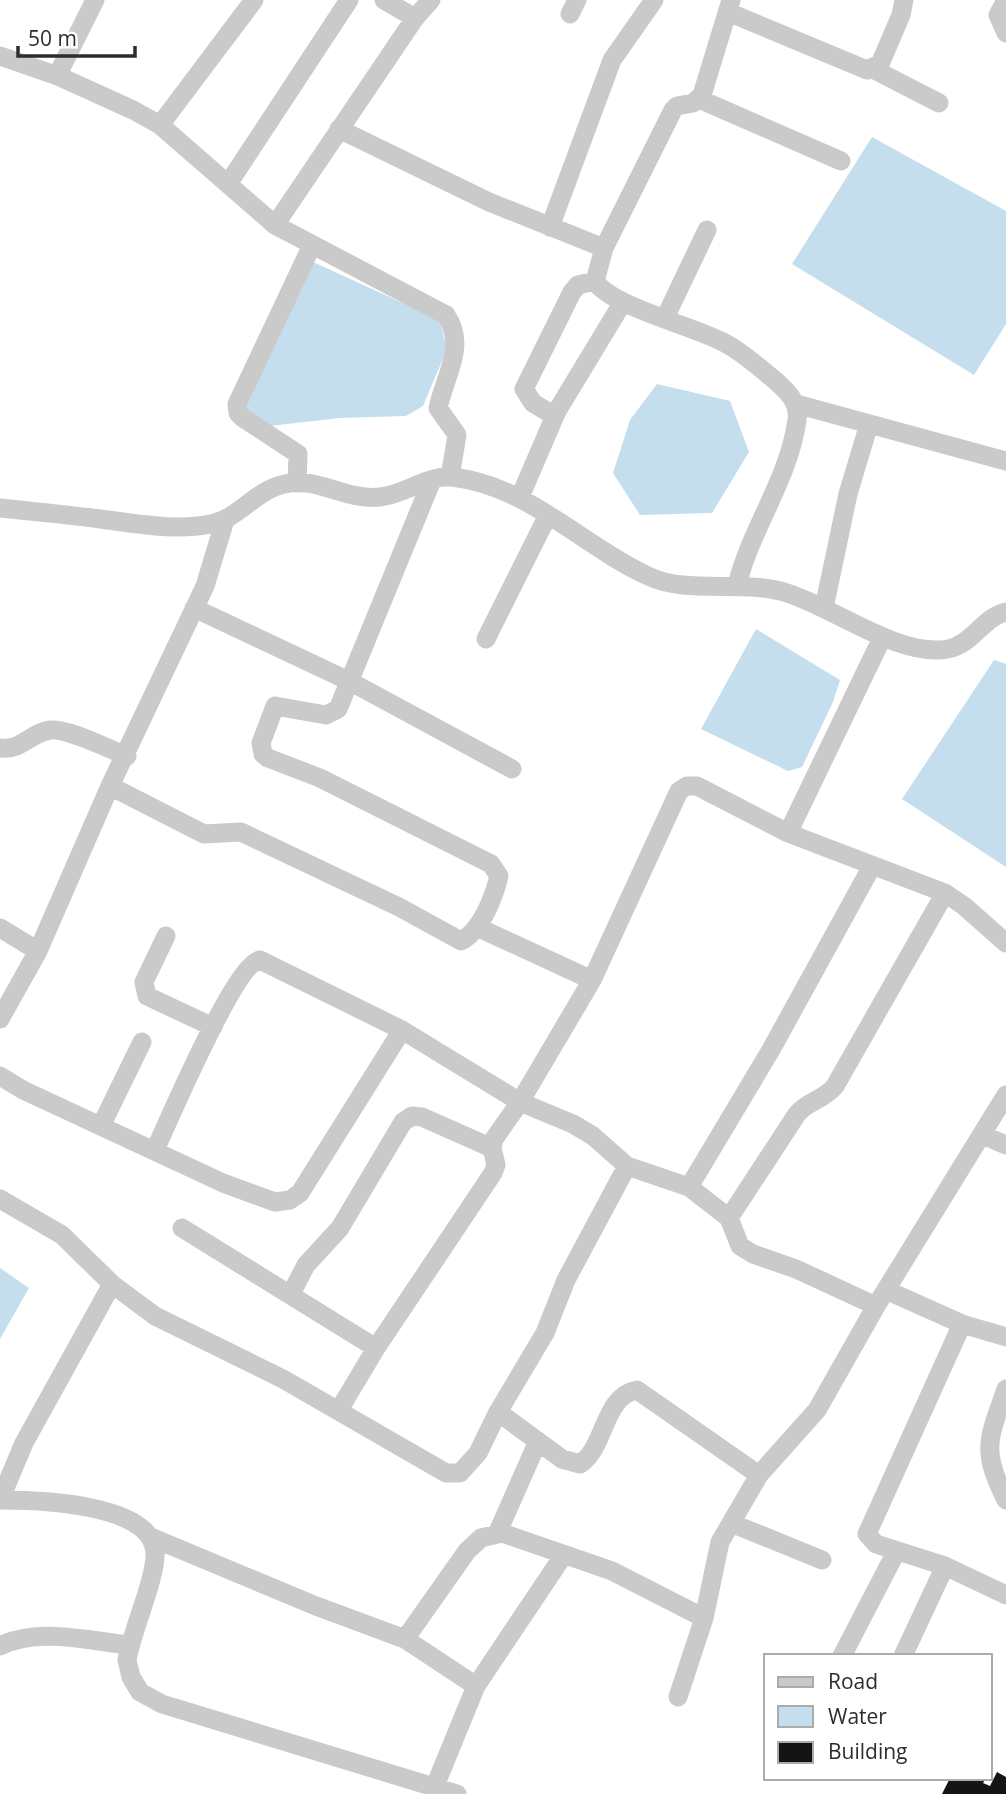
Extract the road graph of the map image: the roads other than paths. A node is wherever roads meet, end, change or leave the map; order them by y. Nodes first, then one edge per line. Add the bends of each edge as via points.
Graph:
1 (95, 0) edge
2 (254, 0) edge
3 (349, 0) edge
4 (384, 0) edge
5 (431, 0) edge
6 (654, 0) edge
7 (904, 0) edge
8 (1006, 0) edge
9 (730, 6) edge
10 (415, 18) junction
11 (1006, 33) edge
12 (0, 56) edge
13 (873, 69) junction
14 (57, 76) junction
15 (699, 99) junction
16 (939, 103) dead end
17 (160, 125) junction
18 (339, 129) junction
19 (841, 161) dead end
20 (229, 184) junction
21 (275, 225) junction
22 (550, 227) junction
23 (706, 230) dead end
24 (312, 245) junction
25 (604, 248) junction
26 (595, 281) junction
27 (623, 302) junction
28 (665, 318) junction
29 (796, 404) junction
30 (555, 416) junction
31 (869, 424) junction
32 (1006, 461) edge
33 (441, 478) junction
34 (297, 483) junction
35 (520, 497) junction
36 (0, 508) edge
37 (548, 515) junction
38 (225, 520) junction
39 (737, 585) junction
40 (194, 608) junction
41 (824, 608) junction
42 (1006, 612) edge
43 (882, 638) junction
44 (486, 639) dead end
45 (351, 682) junction
46 (0, 748) edge
47 (127, 756) junction
48 (512, 769) dead end
49 (110, 786) junction
50 (788, 833) junction
51 (872, 866) junction
52 (945, 893) junction
53 (477, 927) junction
54 (0, 928) edge
55 (166, 936) dead end
56 (1006, 943) edge
57 (38, 951) junction
58 (592, 980) junction
59 (0, 1019) edge
60 (213, 1027) junction
61 (402, 1030) junction
62 (142, 1042) dead end
63 (0, 1076) edge
64 (1006, 1095) edge
65 (520, 1102) junction
66 (102, 1126) junction
67 (984, 1135) junction
68 (1006, 1145) edge
69 (492, 1148) junction
70 (155, 1150) junction
71 (627, 1166) junction
72 (690, 1188) junction
73 (0, 1199) edge
74 (729, 1218) junction
75 (182, 1228) dead end
76 (112, 1284) junction
77 (290, 1294) junction
78 (881, 1298) junction
79 (962, 1324) junction
80 (1006, 1337) edge
81 (376, 1348) junction
82 (1006, 1389) edge
83 (339, 1410) junction
84 (498, 1412) junction
85 (537, 1441) junction
86 (759, 1475) junction
87 (0, 1500) edge
88 (1006, 1500) edge
89 (731, 1523) junction
90 (497, 1534) junction
91 (153, 1538) junction
92 (896, 1552) junction
93 (563, 1556) junction
94 (822, 1560) dead end
95 (945, 1566) junction
96 (1006, 1595) edge
97 (704, 1618) junction
98 (405, 1639) junction
99 (130, 1645) junction
100 (0, 1646) edge
101 (843, 1654) edge
102 (905, 1654) edge
103 (476, 1686) junction
104 (678, 1697) dead end
105 (435, 1786) junction
106 (407, 1787) edge
107 (457, 1794) edge

1 - 14 street
2 - 17 street
3 - 20 street
4 - 10 street
5 - 10 street
6 - 22 street via 612,60
7 - 13 street via 880,64
8 - 11 street via 998,15
9 - 13 street
9 - 15 street
10 - 18 street
12 - 14 street
13 - 16 street
14 - 17 street
15 - 19 street
15 - 25 street via 673,110
17 - 20 street
18 - 21 street
18 - 22 street
20 - 21 street
21 - 24 street
22 - 25 street
23 - 28 street
24 - 33 street via 428,302 446,314 455,329 456,346 438,408 457,435
24 - 34 street via 237,404 243,418 298,454
25 - 26 street
26 - 27 street via 601,290
26 - 30 street via 578,285 572,292 524,390 533,403
27 - 28 street
27 - 30 street
28 - 29 street via 744,354
29 - 31 street
29 - 39 street via 798,418 779,483 747,548
30 - 35 street
31 - 32 street
31 - 41 street via 848,494
33 - 34 street via 380,498 357,498
33 - 35 street via 485,484
33 - 45 street via 392,573
34 - 38 street via 265,490
35 - 37 street
36 - 38 street via 156,525 195,526
37 - 39 street via 651,578
37 - 44 street
38 - 40 street
39 - 41 street via 783,591
40 - 45 street
40 - 47 street
41 - 43 street
42 - 43 street via 993,615 972,636 947,649
43 - 50 street
45 - 48 street
45 - 53 street via 333,713 275,706 261,743 263,754 491,864 499,876
46 - 47 street via 18,748 50,730
47 - 49 street
49 - 53 street via 204,835 241,832 399,907 449,937 461,941
49 - 57 street
50 - 51 street
50 - 58 street via 697,786 680,791
51 - 52 street
51 - 72 street
52 - 56 street
52 - 74 street via 835,1086 797,1114
53 - 58 street
54 - 57 street
55 - 60 street via 144,982 147,996
57 - 59 street
58 - 65 street
60 - 61 street via 244,970 260,960
60 - 70 street
61 - 65 street
61 - 70 street via 300,1193 290,1200 275,1202 223,1183
62 - 66 street
63 - 66 street
64 - 67 street
65 - 69 street
65 - 71 street via 593,1136
66 - 70 street
67 - 68 street
67 - 78 street
69 - 77 street via 422,1117 412,1116 403,1122 340,1227 306,1265
69 - 81 street via 493,1173
71 - 72 street
71 - 84 street via 566,1280 545,1333
72 - 74 street
73 - 76 street via 62,1235
74 - 78 street via 740,1247
75 - 77 street
76 - 83 street via 166,1322
76 - 87 street via 24,1443
77 - 81 street
78 - 79 street
78 - 86 street via 817,1410
79 - 80 street
79 - 92 street via 869,1525 867,1534 876,1544
81 - 83 street
82 - 88 street via 988,1457
83 - 84 street via 446,1474 460,1473 469,1466
84 - 85 street
85 - 86 street via 562,1459 580,1464 592,1452 616,1404 627,1392 637,1390
85 - 90 street
86 - 89 street
87 - 91 street via 73,1503 120,1517
89 - 94 street
89 - 97 street via 717,1552
90 - 93 street
90 - 98 street via 481,1538 467,1551
91 - 98 street
91 - 99 street via 156,1557
92 - 95 street
92 - 101 street
93 - 97 street via 629,1578
93 - 103 street
95 - 96 street
95 - 102 street
97 - 104 street
98 - 103 street
99 - 100 street via 35,1636
99 - 106 street via 131,1677 140,1692 162,1704
103 - 105 street
105 - 106 street
105 - 107 street

